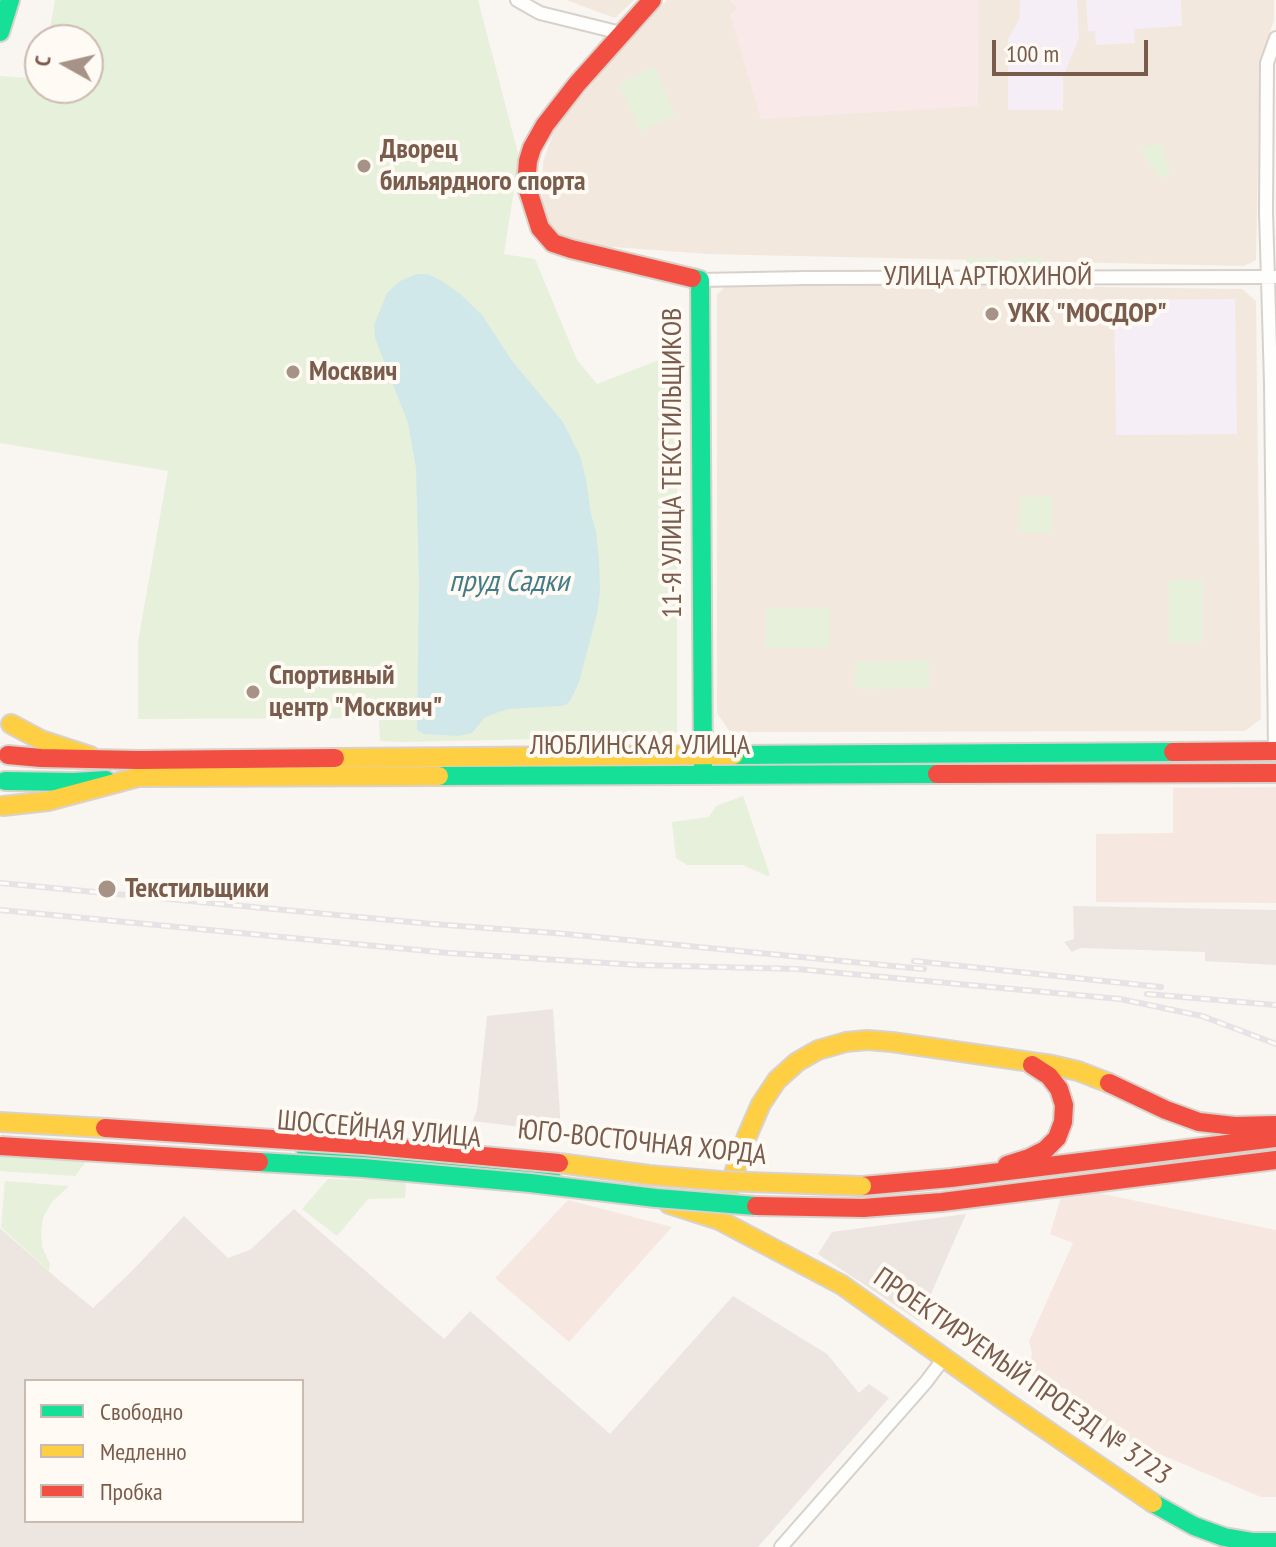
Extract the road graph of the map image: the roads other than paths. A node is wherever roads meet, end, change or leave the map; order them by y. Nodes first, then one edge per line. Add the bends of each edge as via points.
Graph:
1 (10, 0) edge
2 (517, 0) edge
3 (652, 0) edge
4 (0, 32) edge
5 (621, 33) junction
6 (1276, 38) edge
7 (1273, 277) edge
8 (700, 280) junction
9 (11, 724) dead end
10 (1276, 751) edge
11 (8, 755) dead end
12 (101, 760) junction
13 (703, 765) junction
14 (1276, 773) edge
15 (128, 778) junction
16 (5, 781) dead end
17 (3, 806) dead end
18 (1009, 1060) junction
19 (0, 1124) edge
20 (1276, 1125) edge
21 (1276, 1138) edge
22 (0, 1146) edge
23 (1276, 1160) edge
24 (951, 1178) junction
25 (719, 1220) junction
26 (744, 1232) joint
27 (944, 1358) junction
28 (1276, 1542) edge
29 (781, 1547) edge

1 - 4 main road
2 - 5 street via 540,13
3 - 5 main road, 11-Я УЛИЦА ТЕКСТИЛЬЩИКОВ
5 - 8 main road, 11-Я УЛИЦА ТЕКСТИЛЬЩИКОВ via 532,148 526,171 529,197 540,228 553,243
6 - 7 street via 1267,63 1266,212
7 - 8 street, УЛИЦА АРТЮХИНОЙ
7 - 10 street
8 - 13 main road, 11-Я УЛИЦА ТЕКСТИЛЬЩИКОВ
9 - 12 main road
10 - 13 main road, ЛЮБЛИНСКАЯ УЛИЦА
11 - 12 main road, ЛЮБЛИНСКАЯ УЛИЦА
12 - 13 main road, ЛЮБЛИНСКАЯ УЛИЦА
13 - 14 main road, ЛЮБЛИНСКАЯ УЛИЦА
13 - 15 main road, ЛЮБЛИНСКАЯ УЛИЦА
15 - 16 main road, ЛЮБЛИНСКАЯ УЛИЦА
15 - 17 main road via 48,801
18 - 20 main road via 1078,1071 1199,1122
18 - 24 main road via 1035,1066 1055,1082 1063,1097 1061,1130 1051,1145 1029,1158
18 - 25 main road via 867,1040 818,1050 777,1080 761,1104
19 - 24 main road, ЮГО-ВОСТОЧНАЯ ХОРДА, bridge via 380,1146 721,1181 862,1186
19 - 25 main road, ШОССЕЙНАЯ УЛИЦА via 541,1174 645,1196
21 - 24 main road, ЮГО-ВОСТОЧНАЯ ХОРДА
22 - 23 main road, ЮГО-ВОСТОЧНАЯ ХОРДА, bridge via 363,1168 792,1208 942,1202
25 - 26 main road, ШОССЕЙНАЯ УЛИЦА
26 - 27 main road, ПРОЕКТИРУЕМЫЙ ПРОЕЗД № 3723 via 842,1285
27 - 28 main road, ПРОЕКТИРУЕМЫЙ ПРОЕЗД № 3723 via 1162,1509 1224,1537
27 - 29 street

